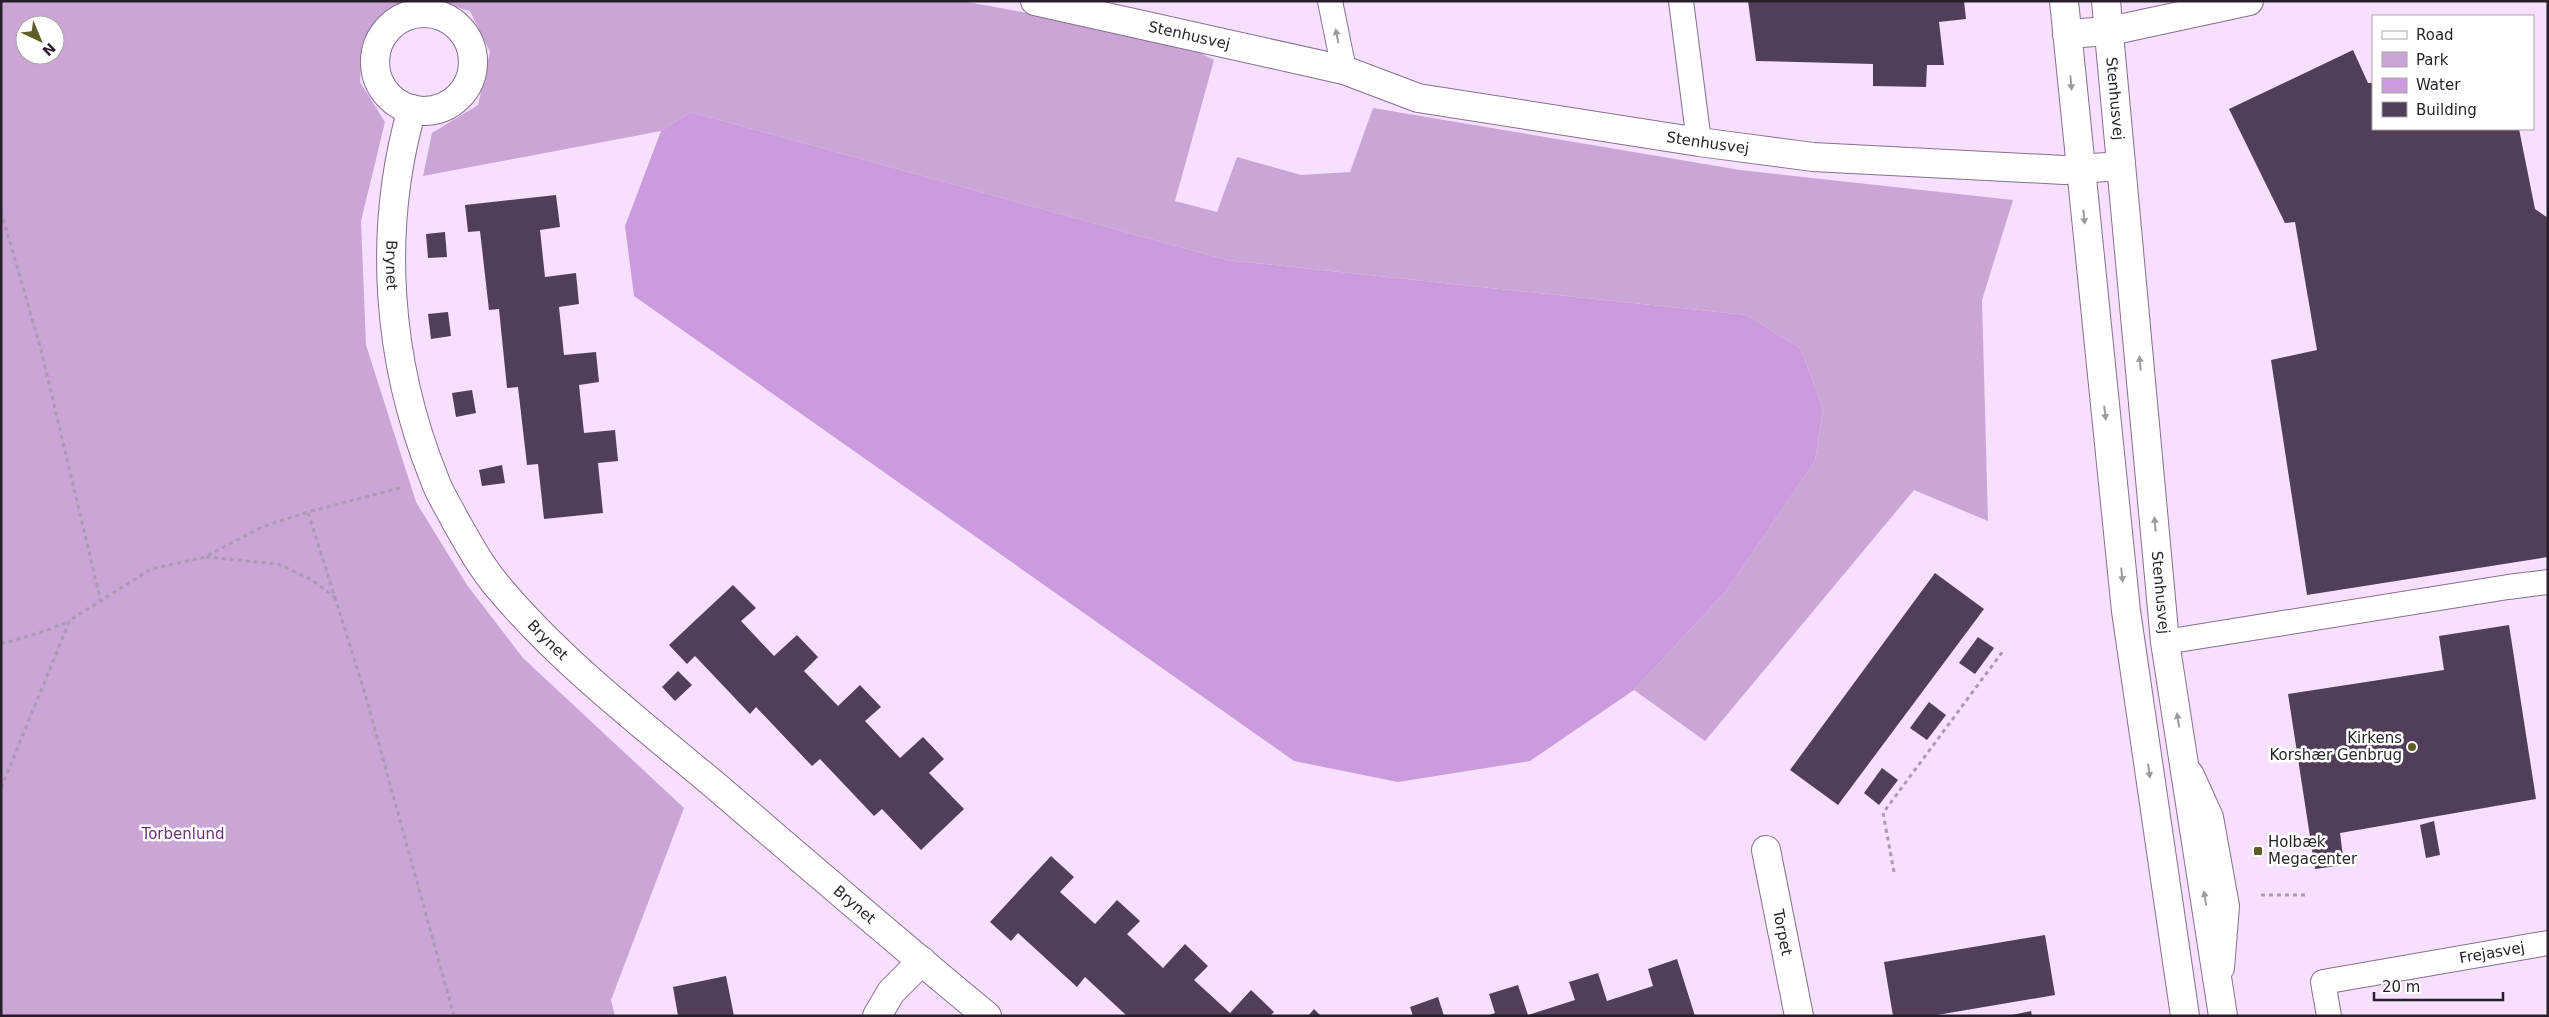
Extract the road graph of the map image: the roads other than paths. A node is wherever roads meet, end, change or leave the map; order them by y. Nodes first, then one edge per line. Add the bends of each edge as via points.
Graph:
1 (1035, 1) edge
2 (1330, 1) edge
3 (1680, 1) edge
4 (2064, 1) edge
5 (2106, 1) edge
6 (2249, 1) edge
7 (2110, 31) junction
8 (2067, 34) junction
9 (1344, 70) junction
10 (412, 109) dead end
11 (1699, 142) junction
12 (2121, 166) junction
13 (2079, 169) junction
14 (2548, 582) edge
15 (2166, 642) junction
16 (1766, 850) dead end
17 (2548, 943) edge
18 (922, 961) junction
19 (2221, 1005) edge
20 (877, 1016) edge
21 (987, 1016) edge
22 (1798, 1016) edge
23 (2186, 1016) edge
24 (2329, 1016) edge

1 - 9 street, Stenhusvej
9 -> 2 lane
3 - 11 lane
4 - 8 street
5 - 7 street, Stenhusvej
6 - 7 street
7 - 8 street
7 - 12 street, Stenhusvej
8 -> 13 street
9 - 11 street, Stenhusvej via 1418,98
10 - 18 street, Brynet via 401,146 390,247 390,282 405,390 434,479 471,549 498,587 562,655
11 - 13 street, Stenhusvej via 1813,157
12 - 13 street, Stenhusvej
15 -> 12 street, Stenhusvej
13 -> 23 street via 2126,611
14 - 15 lane
19 -> 15 street, Stenhusvej
16 - 22 street, Torpet
17 - 24 lane, Frejasvej via 2323,982
18 - 20 street via 891,992
18 - 21 street, Brynet

